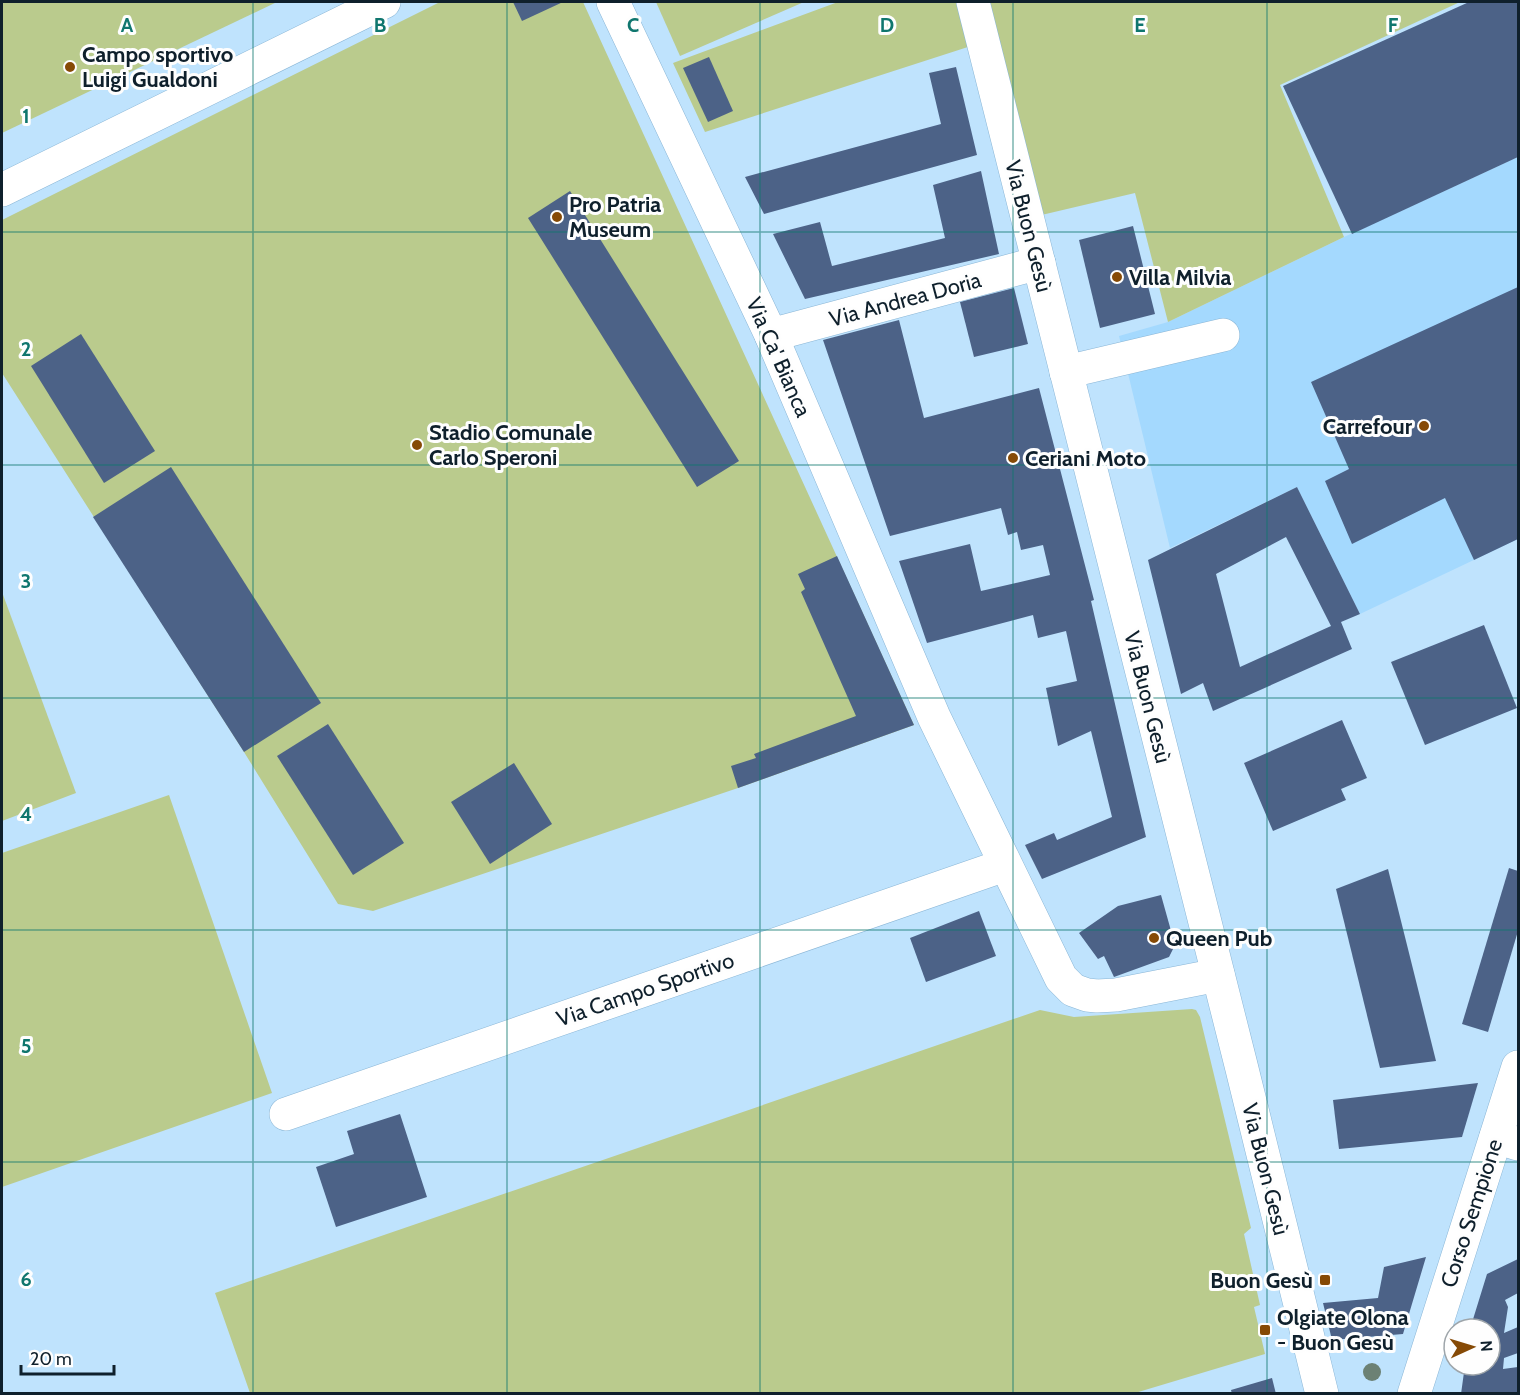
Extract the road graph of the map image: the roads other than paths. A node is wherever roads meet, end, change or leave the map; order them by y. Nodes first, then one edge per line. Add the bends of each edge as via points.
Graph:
1 (384, 2) edge
2 (613, 2) edge
3 (973, 2) edge
4 (2, 190) edge
5 (1039, 263) junction
6 (771, 335) junction
7 (1223, 335) dead end
8 (1066, 372) junction
9 (1005, 865) junction
10 (1218, 975) junction
11 (1518, 1066) edge
12 (285, 1114) dead end
13 (1507, 1141) edge
14 (1322, 1394) edge
15 (1414, 1394) edge

1 - 4 street
2 - 6 street, Via Ca' Bianca
3 - 5 street, Via Buon Gesù
5 - 6 street, Via Andrea Doria
5 - 8 street, Via Buon Gesù
6 - 9 street, Via Ca' Bianca via 934,717
7 - 8 street
8 - 10 street, Via Buon Gesù
9 - 10 street via 1061,978 1073,990 1097,996 1116,995
9 - 12 street, Via Campo Sportivo
10 - 14 street, Via Buon Gesù
11 - 13 street, Corso Sempione
13 - 15 street, Corso Sempione

